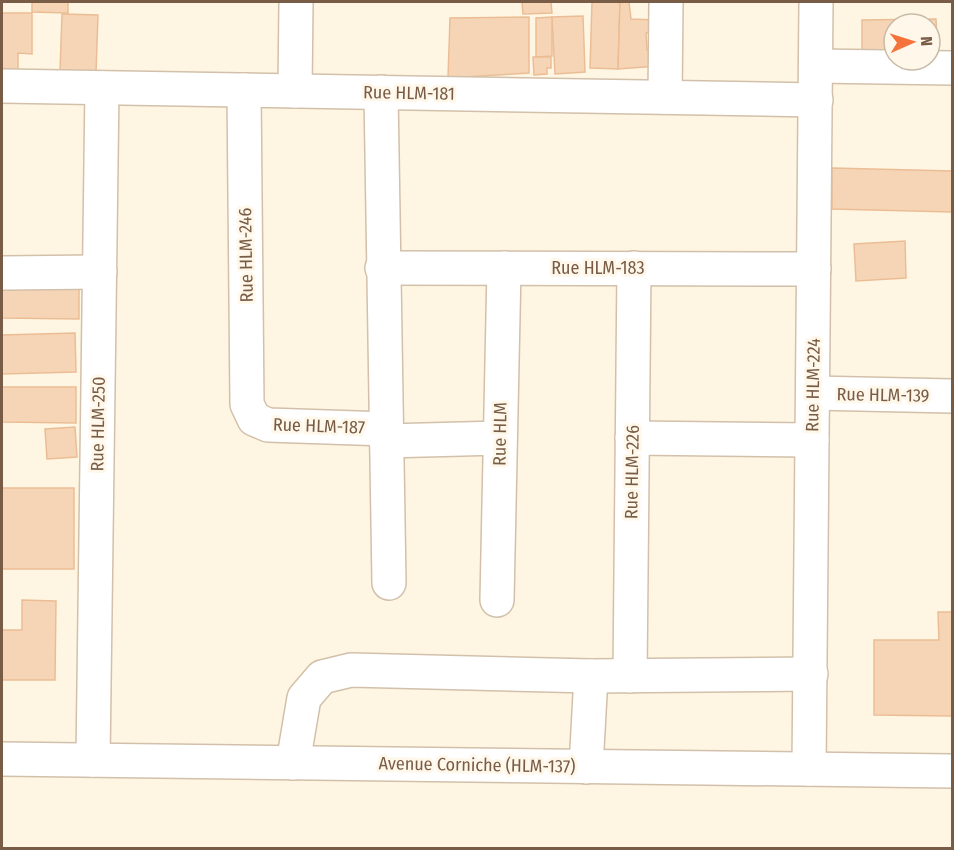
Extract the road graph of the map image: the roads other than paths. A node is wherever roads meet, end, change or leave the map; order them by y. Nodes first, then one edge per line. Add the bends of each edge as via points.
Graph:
1 (297, 2) edge
2 (666, 2) edge
3 (816, 2) edge
4 (816, 66) junction
5 (952, 68) edge
6 (2, 86) edge
7 (102, 88) junction
8 (244, 90) junction
9 (296, 91) junction
10 (381, 92) junction
11 (665, 97) junction
12 (816, 99) junction
13 (382, 268) junction
14 (504, 268) junction
15 (634, 268) junction
16 (814, 268) junction
17 (100, 272) junction
18 (2, 273) edge
19 (813, 393) junction
20 (952, 396) edge
21 (254, 419) joint
22 (386, 435) junction
23 (500, 438) junction
24 (632, 438) junction
25 (812, 440) junction
26 (389, 583) dead end
27 (497, 600) dead end
28 (811, 674) junction
29 (591, 676) junction
30 (630, 676) junction
31 (2, 759) edge
32 (93, 760) junction
33 (293, 763) junction
34 (586, 767) junction
35 (809, 769) junction
36 (952, 771) edge

1 - 9 street
2 - 11 street
3 - 4 street, Rue HLM-224
4 - 5 street
4 - 12 street, Rue HLM-224
6 - 7 street, Rue HLM-181
7 - 8 street, Rue HLM-181
7 - 17 street, Rue HLM-250
8 - 9 street, Rue HLM-181
8 - 21 street, Rue HLM-246 via 247,404
9 - 10 street, Rue HLM-181
10 - 11 street, Rue HLM-181
10 - 13 street
11 - 12 street, Rue HLM-181
12 - 16 street, Rue HLM-224
13 - 14 street, Rue HLM-183
13 - 22 street
14 - 15 street, Rue HLM-183
14 - 23 street, Rue HLM
15 - 16 street, Rue HLM-183
15 - 24 street, Rue HLM-226
16 - 19 street, Rue HLM-224
17 - 18 street
17 - 32 street, Rue HLM-250
19 - 20 street, Rue HLM-139
19 - 25 street, Rue HLM-224
21 - 22 street, Rue HLM-187 via 268,425
22 - 23 street, Rue HLM-187
22 - 26 street
23 - 27 street, Rue HLM
24 - 25 street
24 - 30 street, Rue HLM-226
25 - 28 street, Rue HLM-224
28 - 30 street
28 - 35 street, Rue HLM-224
29 - 30 street
29 - 33 street via 351,670 322,677 304,698
29 - 34 street
31 - 32 street, Avenue Corniche (HLM-137)
32 - 33 street, Avenue Corniche (HLM-137)
33 - 34 street, Avenue Corniche (HLM-137)
34 - 35 street, Avenue Corniche (HLM-137)
35 - 36 street, Avenue Corniche (HLM-137)

